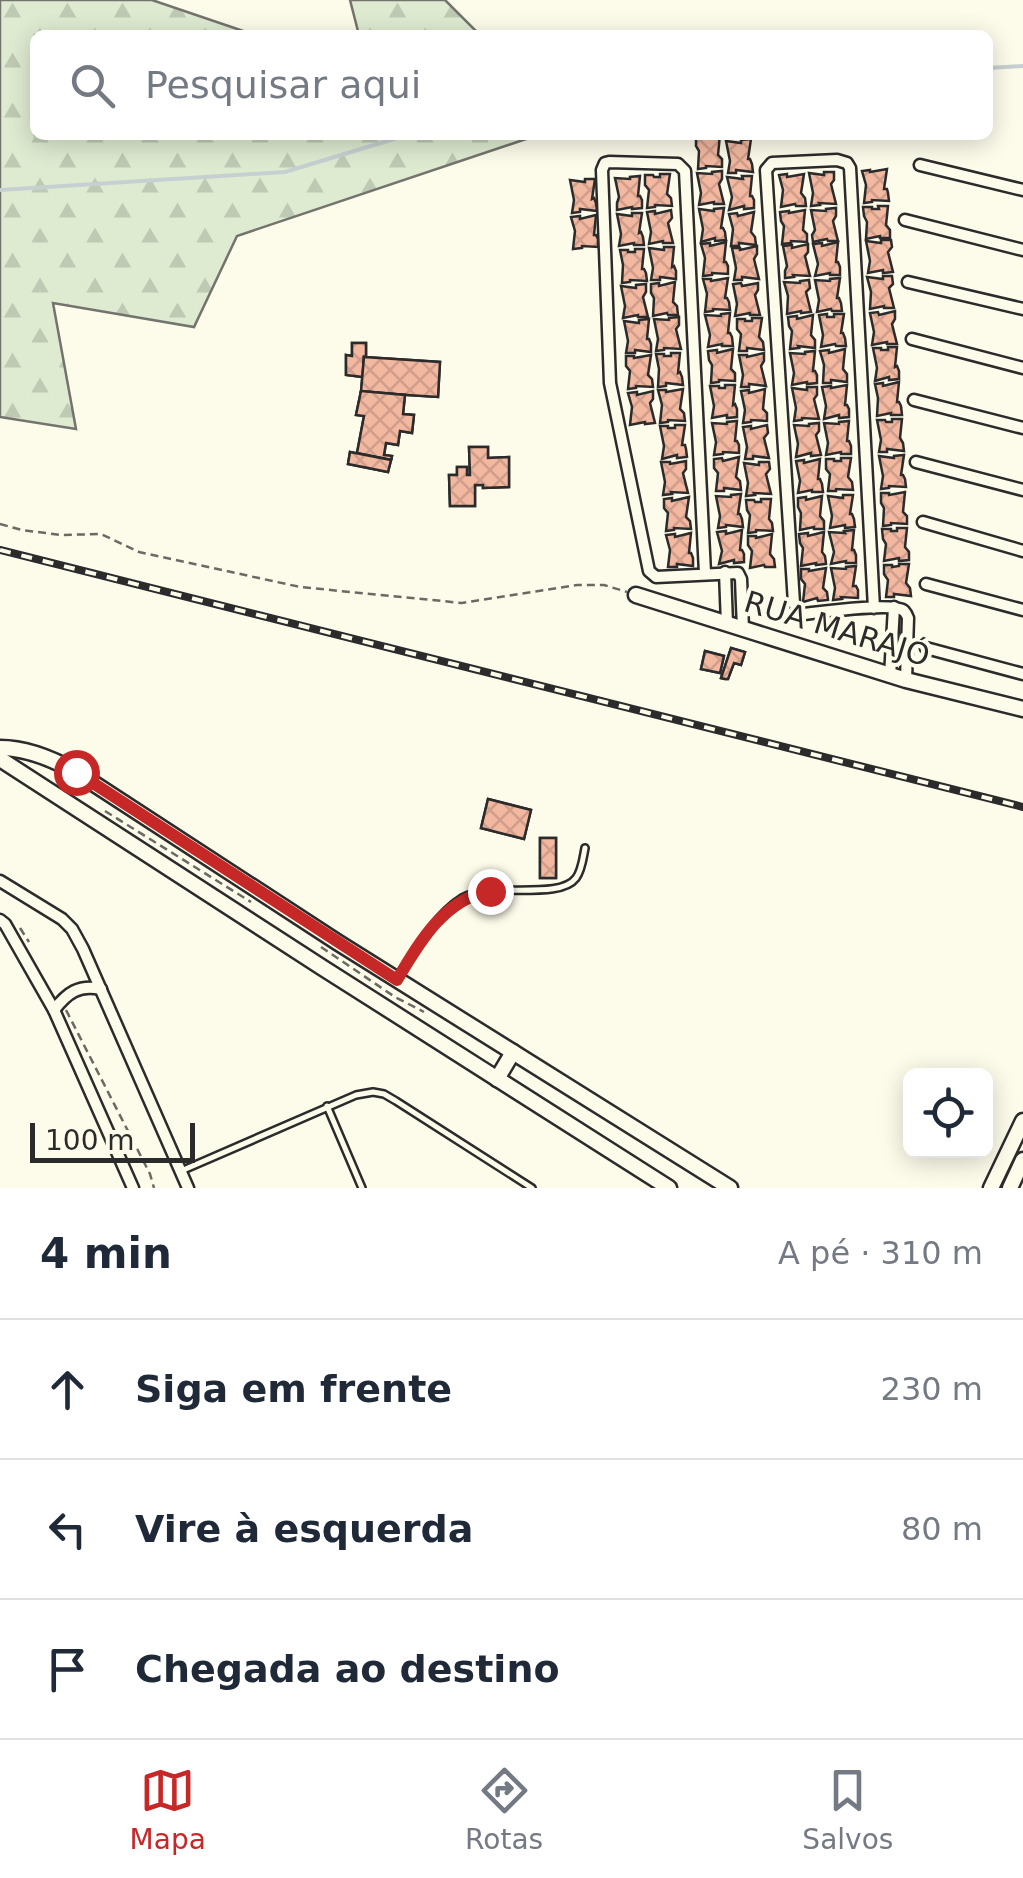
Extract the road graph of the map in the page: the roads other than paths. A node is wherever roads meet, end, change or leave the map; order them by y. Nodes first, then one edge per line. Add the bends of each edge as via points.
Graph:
1 (920, 165) dead end
2 (1023, 190) edge
3 (906, 220) dead end
4 (1023, 250) edge
5 (908, 282) dead end
6 (1023, 310) edge
7 (912, 340) dead end
8 (1023, 368) edge
9 (914, 400) dead end
10 (1023, 428) edge
11 (916, 462) dead end
12 (1023, 490) edge
13 (922, 522) dead end
14 (1023, 551) edge
15 (726, 572) junction
16 (706, 573) junction
17 (926, 584) dead end
18 (635, 594) road end
19 (874, 608) junction
20 (1023, 610) edge
21 (728, 624) junction
22 (744, 629) junction
23 (926, 648) dead end
24 (1023, 674) edge
25 (898, 678) junction
26 (1023, 710) edge
27 (0, 748) edge
28 (0, 759) edge
29 (586, 848) dead end
30 (0, 881) edge
31 (6, 920) edge
32 (337, 942) junction
33 (323, 968) junction
34 (397, 980) junction
35 (101, 990) junction
36 (57, 1006) junction
37 (513, 1052) junction
38 (497, 1079) junction
39 (327, 1106) junction
40 (1023, 1122) edge
41 (1023, 1160) edge
42 (181, 1170) junction
43 (133, 1188) edge
44 (188, 1188) edge
45 (362, 1188) edge
46 (532, 1188) edge
47 (669, 1188) edge
48 (730, 1188) edge
49 (991, 1188) edge
50 (1010, 1188) edge

1 - 2 street
3 - 4 street
5 - 6 street
7 - 8 street
9 - 10 street
11 - 12 street
13 - 14 street
15 - 16 street
15 - 21 street
15 - 22 street via 740,575
16 - 16 street via 649,571 610,383 602,170 609,162 678,164 685,171
17 - 20 street
18 - 21 main road, RUA MARAJÓ
19 - 19 street via 850,168 837,160 772,163 766,170 794,604 804,614
19 - 25 street via 894,607 908,618
21 - 22 main road, RUA MARAJÓ
22 - 25 main road, RUA MARAJÓ
23 - 24 street
25 - 26 main road, RUA MARAJÓ
27 - 32 main road via 56,760
28 - 33 main road
29 - 34 lane via 567,886 461,899 417,946
30 - 35 street via 72,929
31 - 36 street
32 - 33 main road via 323,949
32 - 34 main road
33 - 38 main road
34 - 37 main road
35 - 36 street via 80,988
35 - 42 street
36 - 43 street
37 - 38 main road
37 - 48 main road
38 - 47 main road
39 - 42 lane
39 - 45 lane
39 - 46 lane via 384,1094
40 - 49 main road
41 - 50 main road
42 - 44 street

